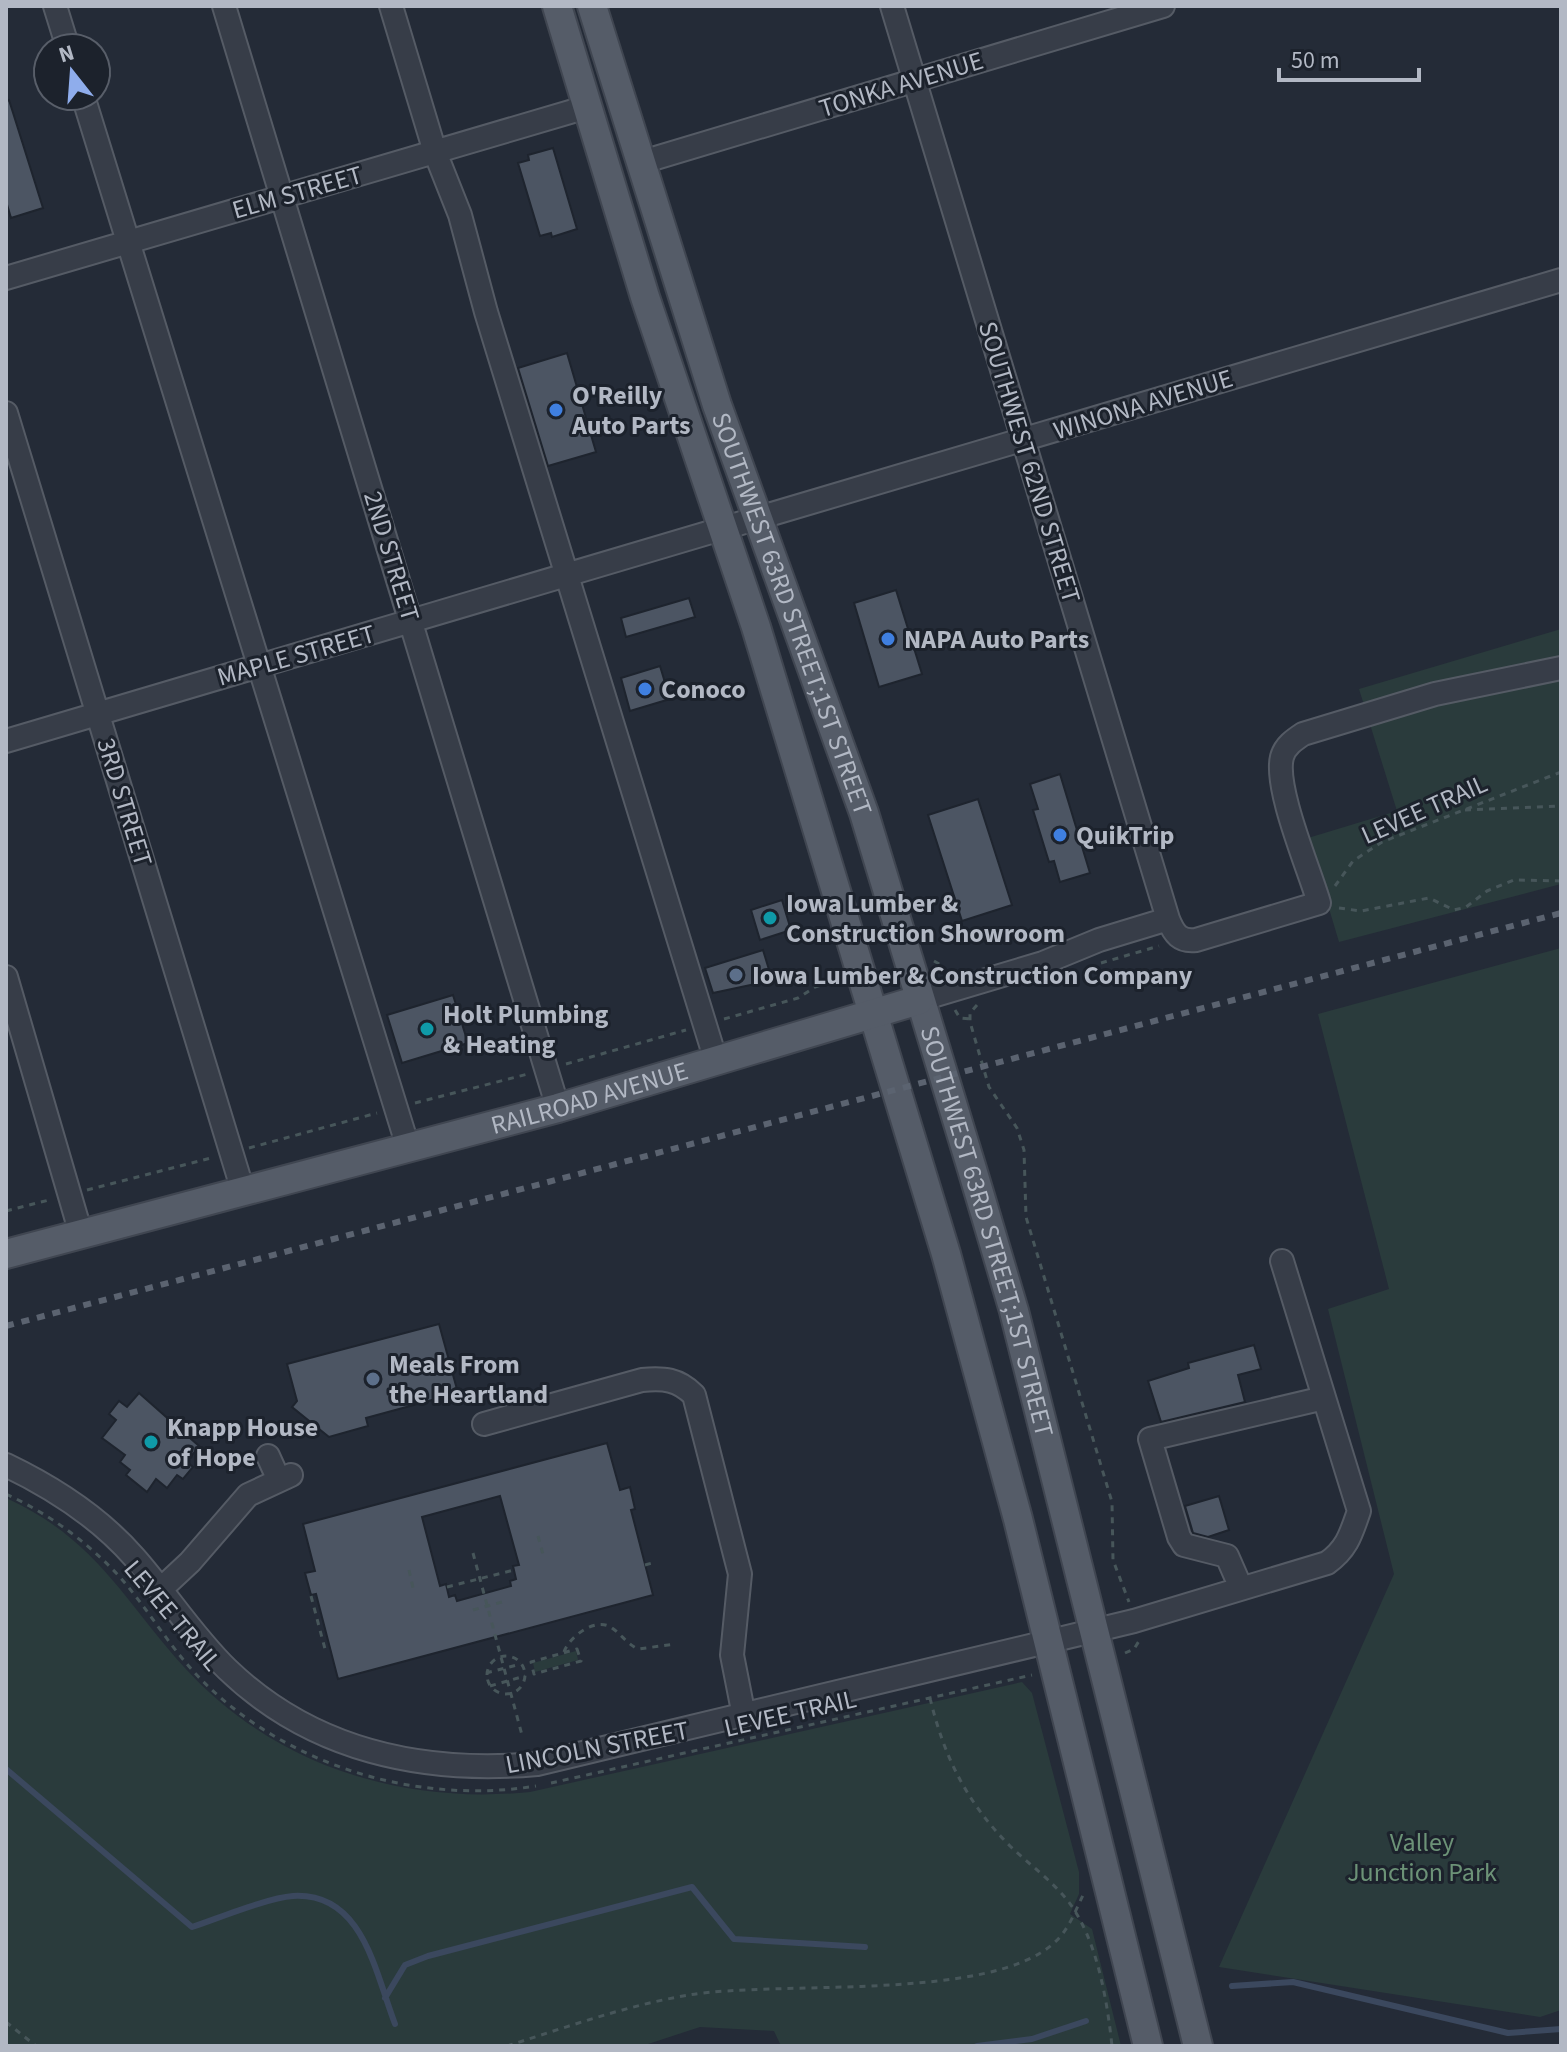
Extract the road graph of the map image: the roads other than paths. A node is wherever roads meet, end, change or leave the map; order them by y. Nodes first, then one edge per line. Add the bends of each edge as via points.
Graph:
1 (55, 6) edge
2 (224, 6) edge
3 (391, 6) edge
4 (557, 6) edge
5 (592, 6) edge
6 (892, 6) edge
7 (1163, 6) edge
8 (63, 32) edge
9 (914, 80) junction
10 (587, 107) junction
11 (88, 112) edge
12 (435, 152) junction
13 (639, 163) junction
14 (282, 197) junction
15 (128, 242) junction
16 (6, 278) edge
17 (1561, 280) edge
18 (6, 413) edge
19 (1024, 440) junction
20 (758, 519) junction
21 (724, 528) junction
22 (566, 576) junction
23 (412, 621) junction
24 (260, 666) junction
25 (1561, 668) edge
26 (98, 714) junction
27 (6, 741) edge
28 (1168, 919) junction
29 (6, 977) edge
30 (919, 1000) junction
31 (875, 1013) junction
32 (716, 1061) junction
33 (558, 1108) junction
34 (408, 1147) junction
35 (243, 1191) junction
36 (81, 1234) junction
37 (6, 1254) edge
38 (1282, 1261) dead end
39 (1324, 1398) junction
40 (484, 1424) dead end
41 (268, 1456) dead end
42 (6, 1465) edge
43 (1241, 1588) junction
44 (160, 1590) junction
45 (1093, 1630) junction
46 (1046, 1642) junction
47 (744, 1716) junction
48 (1148, 2046) edge
49 (1198, 2046) edge

1 - 8 street
2 - 14 street, 2ND STREET
3 - 12 street
4 - 10 main road, SOUTHWEST 63RD STREET;1ST STREET
5 - 13 main road, SOUTHWEST 63RD STREET;1ST STREET
6 - 9 street, SOUTHWEST 62ND STREET
7 - 9 street, TONKA AVENUE
9 - 13 street, TONKA AVENUE
9 - 19 street, SOUTHWEST 62ND STREET
10 - 12 street, ELM STREET
10 - 21 main road, SOUTHWEST 63RD STREET;1ST STREET
11 - 15 street
12 - 14 street, ELM STREET
12 - 22 street via 460,215
13 - 20 main road, SOUTHWEST 63RD STREET;1ST STREET
14 - 15 street, ELM STREET
14 - 23 street, 2ND STREET
15 - 16 street, ELM STREET
15 - 24 street
17 - 19 street, WINONA AVENUE
18 - 26 street, 3RD STREET
19 - 20 street, WINONA AVENUE
19 - 28 street, SOUTHWEST 62ND STREET
20 - 21 street, WINONA AVENUE
20 - 30 main road, SOUTHWEST 63RD STREET;1ST STREET via 864,813
21 - 22 street, MAPLE STREET
21 - 31 main road, SOUTHWEST 63RD STREET;1ST STREET
22 - 23 street, MAPLE STREET
22 - 32 street
23 - 24 street, MAPLE STREET
23 - 33 street, 2ND STREET
24 - 26 street, MAPLE STREET
24 - 34 street
25 - 28 street, SOUTHWEST 62ND STREET via 1403,703 1318,728 1289,744 1281,771 1313,906 1201,939 1182,940
26 - 27 street, MAPLE STREET
26 - 35 street, 3RD STREET
28 - 30 street, RAILROAD AVENUE
29 - 36 street
30 - 31 main road, RAILROAD AVENUE
30 - 45 main road, SOUTHWEST 63RD STREET;1ST STREET via 1014,1311
31 - 32 main road, RAILROAD AVENUE
31 - 46 main road, SOUTHWEST 63RD STREET;1ST STREET via 983,1381
32 - 33 main road, RAILROAD AVENUE
33 - 34 main road, RAILROAD AVENUE
34 - 35 main road, RAILROAD AVENUE
35 - 36 main road, RAILROAD AVENUE
36 - 37 main road, RAILROAD AVENUE
38 - 39 street, LINCOLN STREET
39 - 43 street, LINCOLN STREET via 1359,1511 1349,1540 1327,1563
39 - 43 street via 1150,1439 1179,1537 1184,1545 1227,1556
40 - 47 street via 642,1380 665,1378 694,1395 740,1574 732,1655
41 - 44 street via 284,1477 234,1508
42 - 44 street, LINCOLN STREET via 72,1501 116,1539
43 - 45 street, LINCOLN STREET
44 - 47 street, LINCOLN STREET via 228,1670 253,1691 342,1743 390,1756 439,1766 537,1764
45 - 46 street, LINCOLN STREET
45 - 49 main road, SOUTHWEST 63RD STREET;1ST STREET
46 - 47 street, LINCOLN STREET
46 - 48 main road, SOUTHWEST 63RD STREET;1ST STREET

